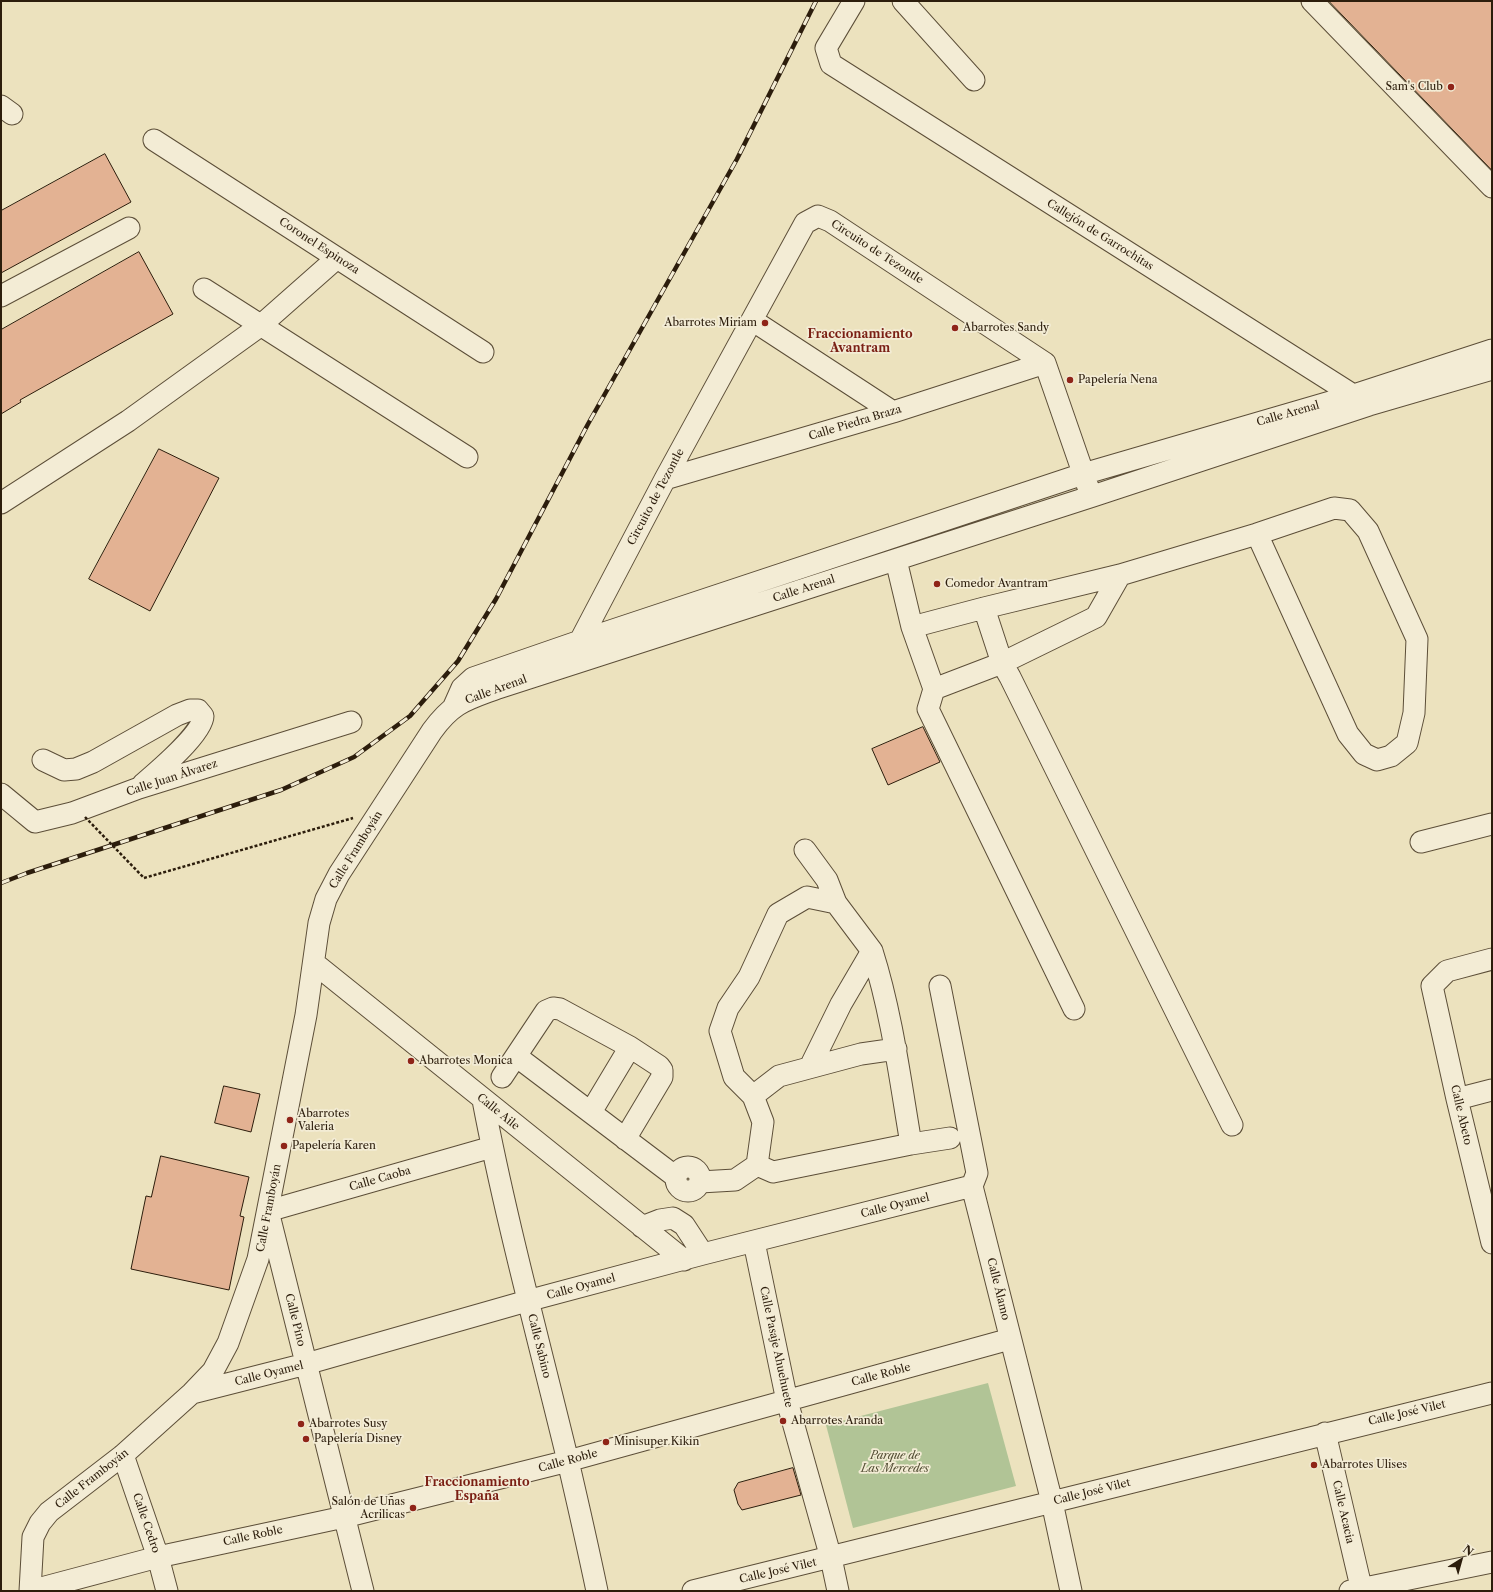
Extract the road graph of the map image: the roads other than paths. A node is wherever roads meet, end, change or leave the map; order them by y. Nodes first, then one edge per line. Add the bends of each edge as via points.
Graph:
1 (854, 1) edge
2 (903, 1) edge
3 (1312, 1) edge
4 (974, 80) dead end
5 (154, 140) dead end
6 (1492, 187) edge
7 (129, 228) dead end
8 (338, 258) junction
9 (204, 289) dead end
10 (1, 296) edge
11 (752, 320) junction
12 (260, 326) junction
13 (1492, 350) edge
14 (483, 352) dead end
15 (1045, 363) junction
16 (1492, 369) edge
17 (1362, 400) junction
18 (893, 412) junction
19 (467, 458) dead end
20 (1083, 474) junction
21 (665, 480) junction
22 (1092, 496) junction
23 (1, 503) edge
24 (1257, 534) junction
25 (896, 560) junction
26 (1120, 574) junction
27 (984, 608) junction
28 (912, 628) junction
29 (580, 640) junction
30 (1002, 663) junction
31 (934, 689) junction
32 (454, 706) junction
33 (351, 722) dead end
34 (43, 760) dead end
35 (139, 788) junction
36 (1, 794) edge
37 (1492, 824) edge
38 (1421, 842) dead end
39 (805, 850) dead end
40 (836, 903) junction
41 (872, 951) junction
42 (1492, 959) edge
43 (314, 963) junction
44 (940, 986) dead end
45 (1074, 1009) dead end
46 (630, 1047) junction
47 (896, 1049) junction
48 (516, 1056) junction
49 (810, 1067) junction
50 (502, 1077) dead end
51 (1492, 1090) edge
52 (752, 1096) junction
53 (1457, 1098) junction
54 (483, 1100) junction
55 (591, 1112) junction
56 (1232, 1125) dead end
57 (950, 1138) dead end
58 (625, 1139) junction
59 (911, 1144) junction
60 (492, 1147) junction
61 (757, 1166) junction
62 (687, 1183) junction
63 (972, 1186) junction
64 (268, 1212) junction
65 (673, 1218) junction
66 (642, 1227) junction
67 (1490, 1230) edge
68 (754, 1242) junction
69 (694, 1257) junction
70 (528, 1301) junction
71 (1010, 1339) junction
72 (306, 1364) junction
73 (192, 1393) junction
74 (1492, 1393) edge
75 (787, 1401) junction
76 (1325, 1433) junction
77 (123, 1456) junction
78 (568, 1461) junction
79 (1052, 1502) junction
80 (344, 1517) junction
81 (158, 1557) junction
82 (831, 1558) junction
83 (1492, 1562) edge
84 (1358, 1590) edge
85 (30, 1591) edge
86 (167, 1591) edge
87 (363, 1591) edge
88 (597, 1591) edge
89 (693, 1591) edge
90 (838, 1591) edge
91 (1071, 1591) edge

1 - 17 street, Callejón de Garrochitas via 826,48 831,64
2 - 4 street
3 - 6 street
5 - 8 street, Coronel Espinoza
7 - 10 street
8 - 12 street
8 - 14 street, Coronel Espinoza
9 - 12 street
11 - 15 street, Circuito de Tezontle via 805,223 818,216 830,221
11 - 18 street
11 - 21 street, Circuito de Tezontle
12 - 19 street
12 - 23 street via 128,422
13 - 17 street, Calle Arenal
15 - 18 street, Calle Piedra Braza
15 - 20 street
16 - 17 street, Calle Arenal
17 - 20 street, Calle Arenal
17 - 22 street, Calle Arenal
18 - 21 street, Calle Piedra Braza
20 - 22 street
20 - 29 street, Calle Arenal
21 - 29 street, Circuito de Tezontle
22 - 25 street, Calle Arenal
24 - 24 street via 1334,508 1350,510 1368,531 1417,639 1414,713 1407,743 1391,756 1377,760 1364,754 1348,734
24 - 26 street
25 - 28 street
25 - 32 street, Calle Arenal via 498,688
26 - 27 street
26 - 30 street via 1096,617
27 - 28 street
27 - 30 street
28 - 31 street
29 - 32 street, Calle Arenal via 473,678 462,688
30 - 31 street
30 - 56 street
31 - 45 street via 928,709
32 - 43 street, Calle Framboyán via 442,716 339,874 326,899 319,923
33 - 35 street, Calle Juan Álvarez
34 - 35 street via 64,770 76,769 177,715 198,710 203,716 203,721 198,728 184,746
35 - 36 street, Calle Juan Álvarez via 72,813 35,822
37 - 38 street
39 - 40 street via 827,880
40 - 41 street
40 - 52 street via 807,897 778,914 749,977 728,1008 720,1031 734,1077
41 - 47 street via 881,979
41 - 49 street via 841,1004
42 - 53 street, Calle Abeto via 1447,970 1432,986
43 - 54 street, Calle Aile
43 - 64 street, Calle Framboyán
44 - 63 street, Calle Álamo via 977,1173
46 - 48 street via 560,1009 553,1008 546,1011
46 - 55 street
46 - 58 street via 658,1066 662,1070 662,1077
47 - 49 street via 861,1054
47 - 59 street
48 - 50 street
48 - 55 street
49 - 52 street via 779,1076
51 - 53 street
52 - 61 street via 763,1122
53 - 67 street, Calle Abeto
54 - 60 street, Calle Sabino
54 - 66 street, Calle Aile
55 - 58 street
57 - 59 street
58 - 62 street
59 - 61 street via 773,1172
60 - 64 street, Calle Caoba
60 - 70 street, Calle Sabino
61 - 62 street via 735,1180
62 - 65 street
63 - 68 street, Calle Oyamel
63 - 71 street, Calle Álamo
64 - 72 street, Calle Pino
64 - 73 street, Calle Framboyán via 258,1259 228,1343 213,1371
65 - 66 street
65 - 69 street via 684,1225
66 - 69 street, Calle Aile
68 - 69 street, Calle Oyamel
68 - 75 street, Calle Pasaje Ahuehuete
69 - 70 street, Calle Oyamel
70 - 72 street, Calle Oyamel
70 - 78 street, Calle Sabino
71 - 75 street, Calle Roble
71 - 79 street, Calle Álamo
72 - 73 street, Calle Oyamel
72 - 80 street, Calle Pino
73 - 77 street, Calle Framboyán
74 - 76 street, Calle José Vilet
75 - 78 street, Calle Roble
75 - 82 street, Calle Pasaje Ahuehuete
76 - 79 street, Calle José Vilet
76 - 84 street, Calle Acacia
77 - 81 street, Calle Cedro
77 - 85 street, Calle Framboyán via 49,1512 40,1523 33,1537
78 - 80 street, Calle Roble
78 - 88 street, Calle Sabino
79 - 82 street, Calle José Vilet
79 - 91 street, Calle Álamo
80 - 81 street, Calle Roble
80 - 87 street, Calle Pino
81 - 85 street, Calle Roble
81 - 86 street, Calle Cedro
82 - 89 street, Calle José Vilet
82 - 90 street, Calle Pasaje Ahuehuete
83 - 84 street

